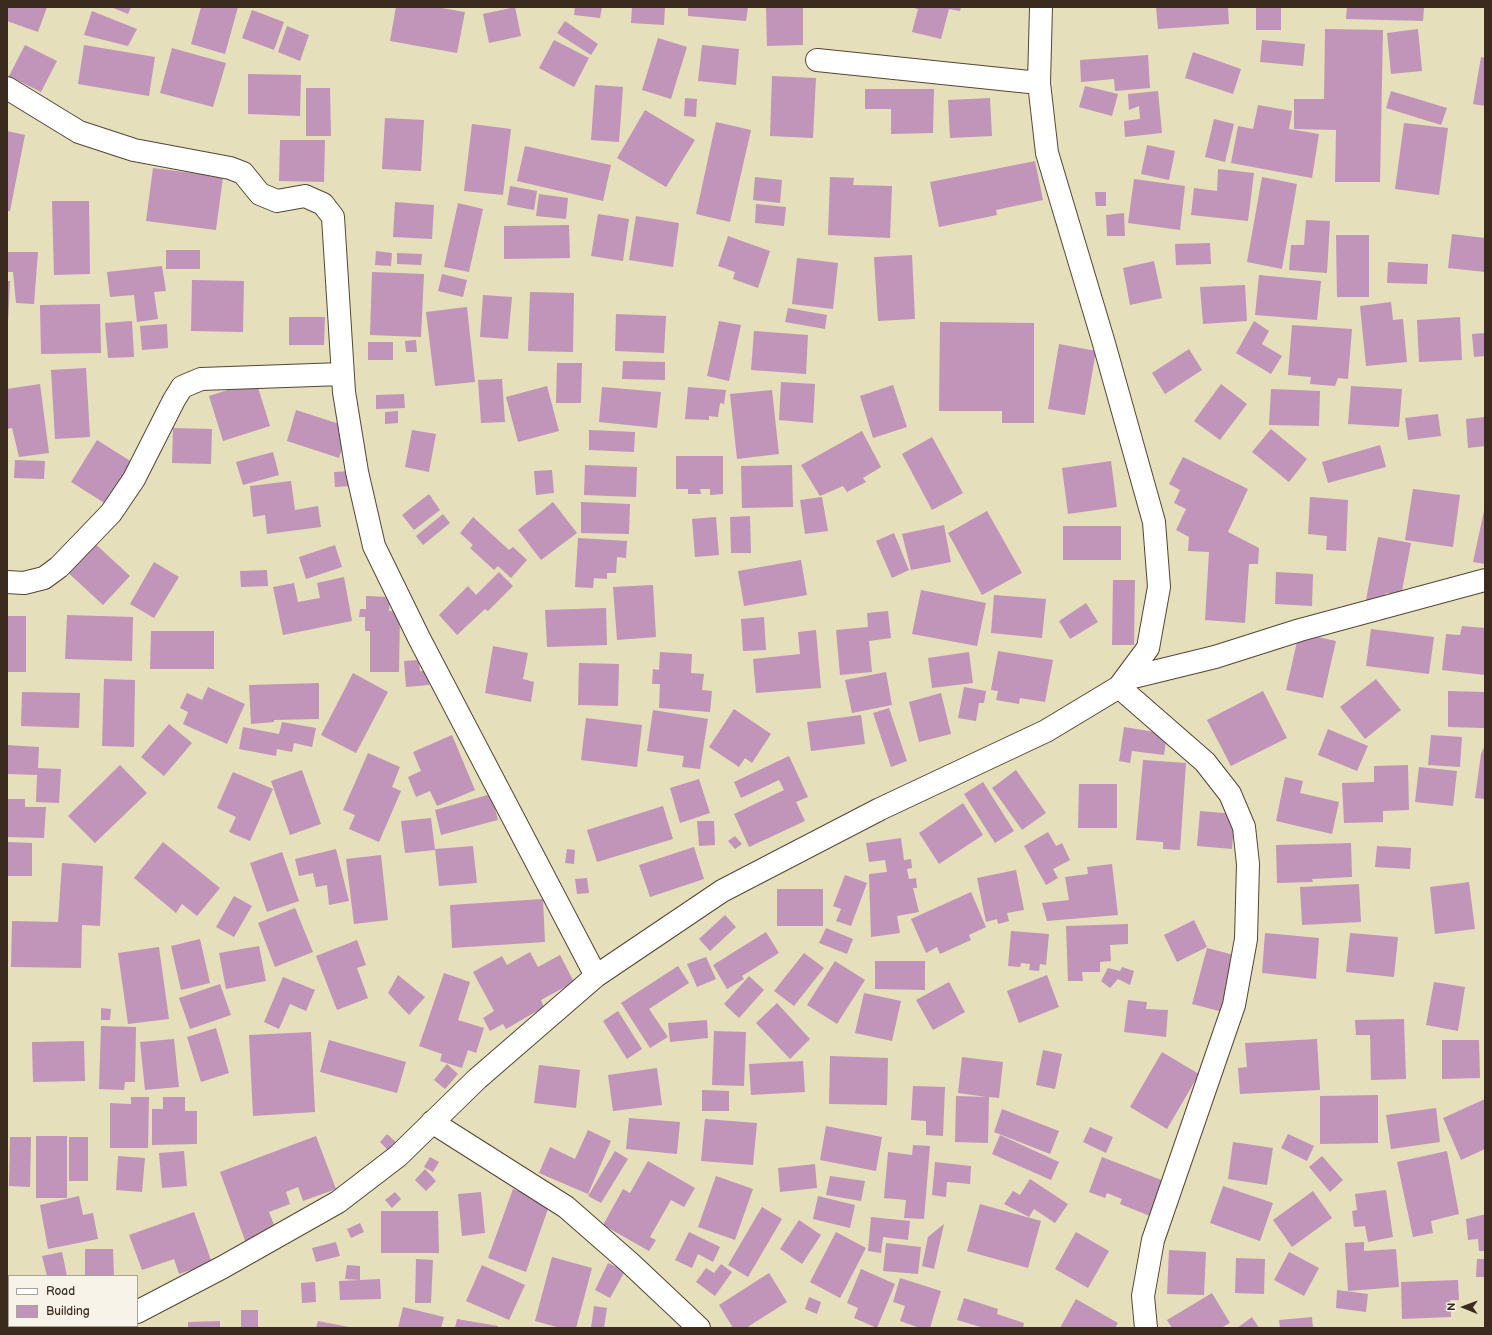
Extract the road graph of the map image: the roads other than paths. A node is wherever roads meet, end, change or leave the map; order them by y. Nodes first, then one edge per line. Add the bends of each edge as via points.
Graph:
1 (1040, 7) edge
2 (817, 60) dead end
3 (1039, 83) junction
4 (7, 88) edge
5 (342, 374) junction
6 (1485, 580) edge
7 (7, 582) edge
8 (1122, 683) junction
9 (596, 976) junction
10 (432, 1122) junction
11 (138, 1311) edge
12 (699, 1328) edge
13 (1146, 1328) edge

1 - 3 street
2 - 3 street
3 - 8 street via 1047,153 1154,522 1159,588 1148,648
4 - 5 street via 79,132 134,150 230,168 243,173 260,194 277,201 305,196 323,204 333,217
5 - 7 street via 201,379 182,387 134,480 111,512 59,567 44,578 24,583
5 - 9 street via 357,472 374,546 419,638
6 - 8 street via 1300,630 1215,658
8 - 9 street via 1046,731 880,809 722,891
8 - 13 street via 1205,762 1230,794 1244,827 1248,864 1246,939 1234,1005 1153,1240 1143,1296
9 - 10 street via 477,1079
10 - 11 street via 398,1156 338,1202
10 - 12 street via 566,1208 630,1263

